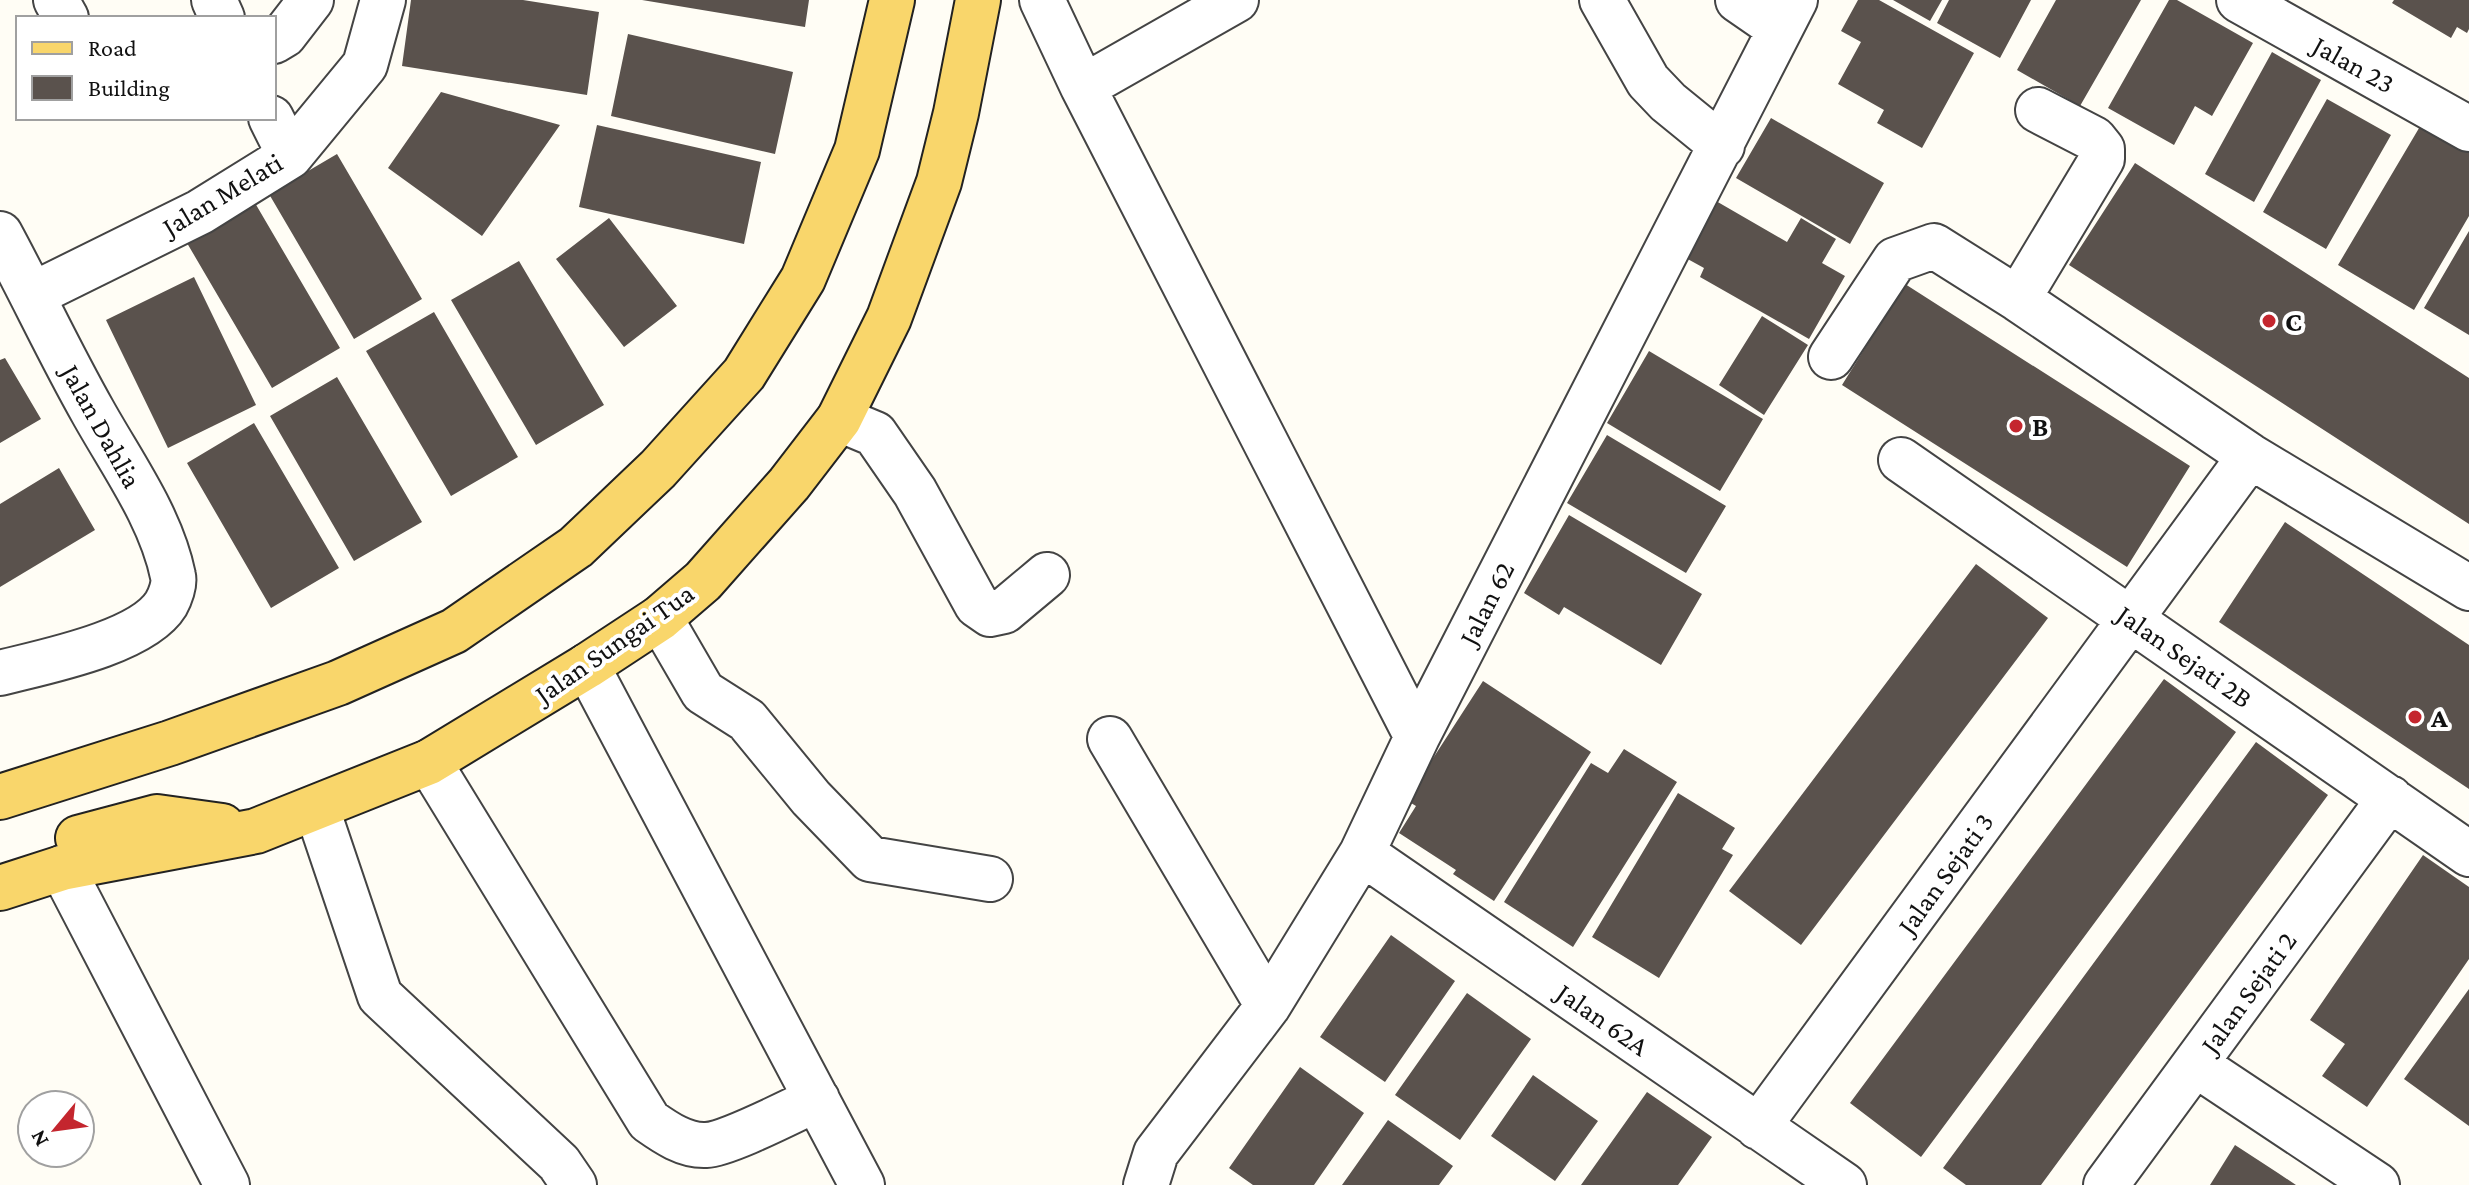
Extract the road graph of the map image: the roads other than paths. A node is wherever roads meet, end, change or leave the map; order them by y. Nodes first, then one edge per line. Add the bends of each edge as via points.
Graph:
1 (311, 0) edge
2 (383, 0) edge
3 (892, 0) edge
4 (978, 0) edge
5 (1042, 0) edge
6 (1236, 0) edge
7 (1602, 0) edge
8 (1738, 0) edge
9 (2239, 0) edge
10 (1787, 14) edge
11 (276, 40) edge
12 (1083, 87) junction
13 (2038, 110) dead end
14 (2469, 129) edge
15 (280, 137) edge
16 (1722, 146) junction
17 (0, 234) edge
18 (32, 295) junction
19 (2018, 299) junction
20 (1831, 357) dead end
21 (839, 419) junction
22 (2250, 456) junction
23 (1901, 460) dead end
24 (1047, 575) dead end
25 (2469, 588) edge
26 (660, 618) junction
27 (2132, 619) junction
28 (587, 666) junction
29 (0, 673) edge
30 (1417, 737) junction
31 (1110, 739) dead end
32 (429, 762) junction
33 (0, 797) edge
34 (2390, 798) junction
35 (317, 809) junction
36 (256, 831) junction
37 (1362, 853) junction
38 (2469, 854) edge
39 (0, 858) edge
40 (62, 868) junction
41 (990, 879) dead end
42 (0, 888) edge
43 (1268, 1006) junction
44 (2195, 1064) junction
45 (817, 1099) junction
46 (1758, 1127) junction
47 (227, 1185) edge
48 (574, 1185) edge
49 (862, 1185) edge
50 (1146, 1185) edge
51 (1844, 1185) edge
52 (2106, 1185) edge
53 (2377, 1185) edge

1 - 11 street
2 - 15 street, Jalan Melati via 365,65
3 - 33 main road via 857,150 803,279 744,374 658,469 576,547 454,631 338,683
4 - 21 main road, Jalan Sungai Tua via 939,182 889,318
5 - 12 street
6 - 12 street
7 - 16 street via 1648,81
8 - 10 street
9 - 14 street, Jalan 23
10 - 16 street, Jalan 62
12 - 30 street
13 - 19 street via 2094,139 2102,159
15 - 18 street, Jalan Melati via 200,212
16 - 30 street, Jalan 62
17 - 18 street, Jalan Dahlia
18 - 29 street, Jalan Dahlia via 165,544 174,580 153,620 115,640
19 - 20 street via 1934,246 1895,260
19 - 22 street
21 - 24 street via 875,434 915,492 977,605 990,614 1004,611
21 - 26 main road, Jalan Sungai Tua via 703,581
22 - 25 street
22 - 27 street, Jalan Sejati 3
23 - 27 street, Jalan Sejati 2B
26 - 28 main road, Jalan Sungai Tua
26 - 41 street via 703,692 747,720 870,859
27 - 34 street, Jalan Sejati 2B
27 - 46 street, Jalan Sejati 3
28 - 32 main road, Jalan Sungai Tua
28 - 45 street
30 - 37 street, Jalan 62
31 - 43 street
32 - 35 main road, Jalan Sungai Tua
32 - 45 street via 649,1121 682,1141 706,1145
34 - 38 street, Jalan Sejati 2B
34 - 44 street, Jalan Sejati 2
35 - 36 main road, Jalan Sungai Tua
35 - 48 street via 380,996 559,1163
36 - 39 main road via 157,817
36 - 40 main road, Jalan Sungai Tua
37 - 43 street, Jalan 62
37 - 46 street, Jalan 62A
40 - 42 main road, Jalan Sungai Tua
40 - 47 street
43 - 50 street, Jalan 62 via 1156,1153
44 - 52 street, Jalan Sejati 2
44 - 53 street
45 - 49 street
46 - 51 street, Jalan 62A

